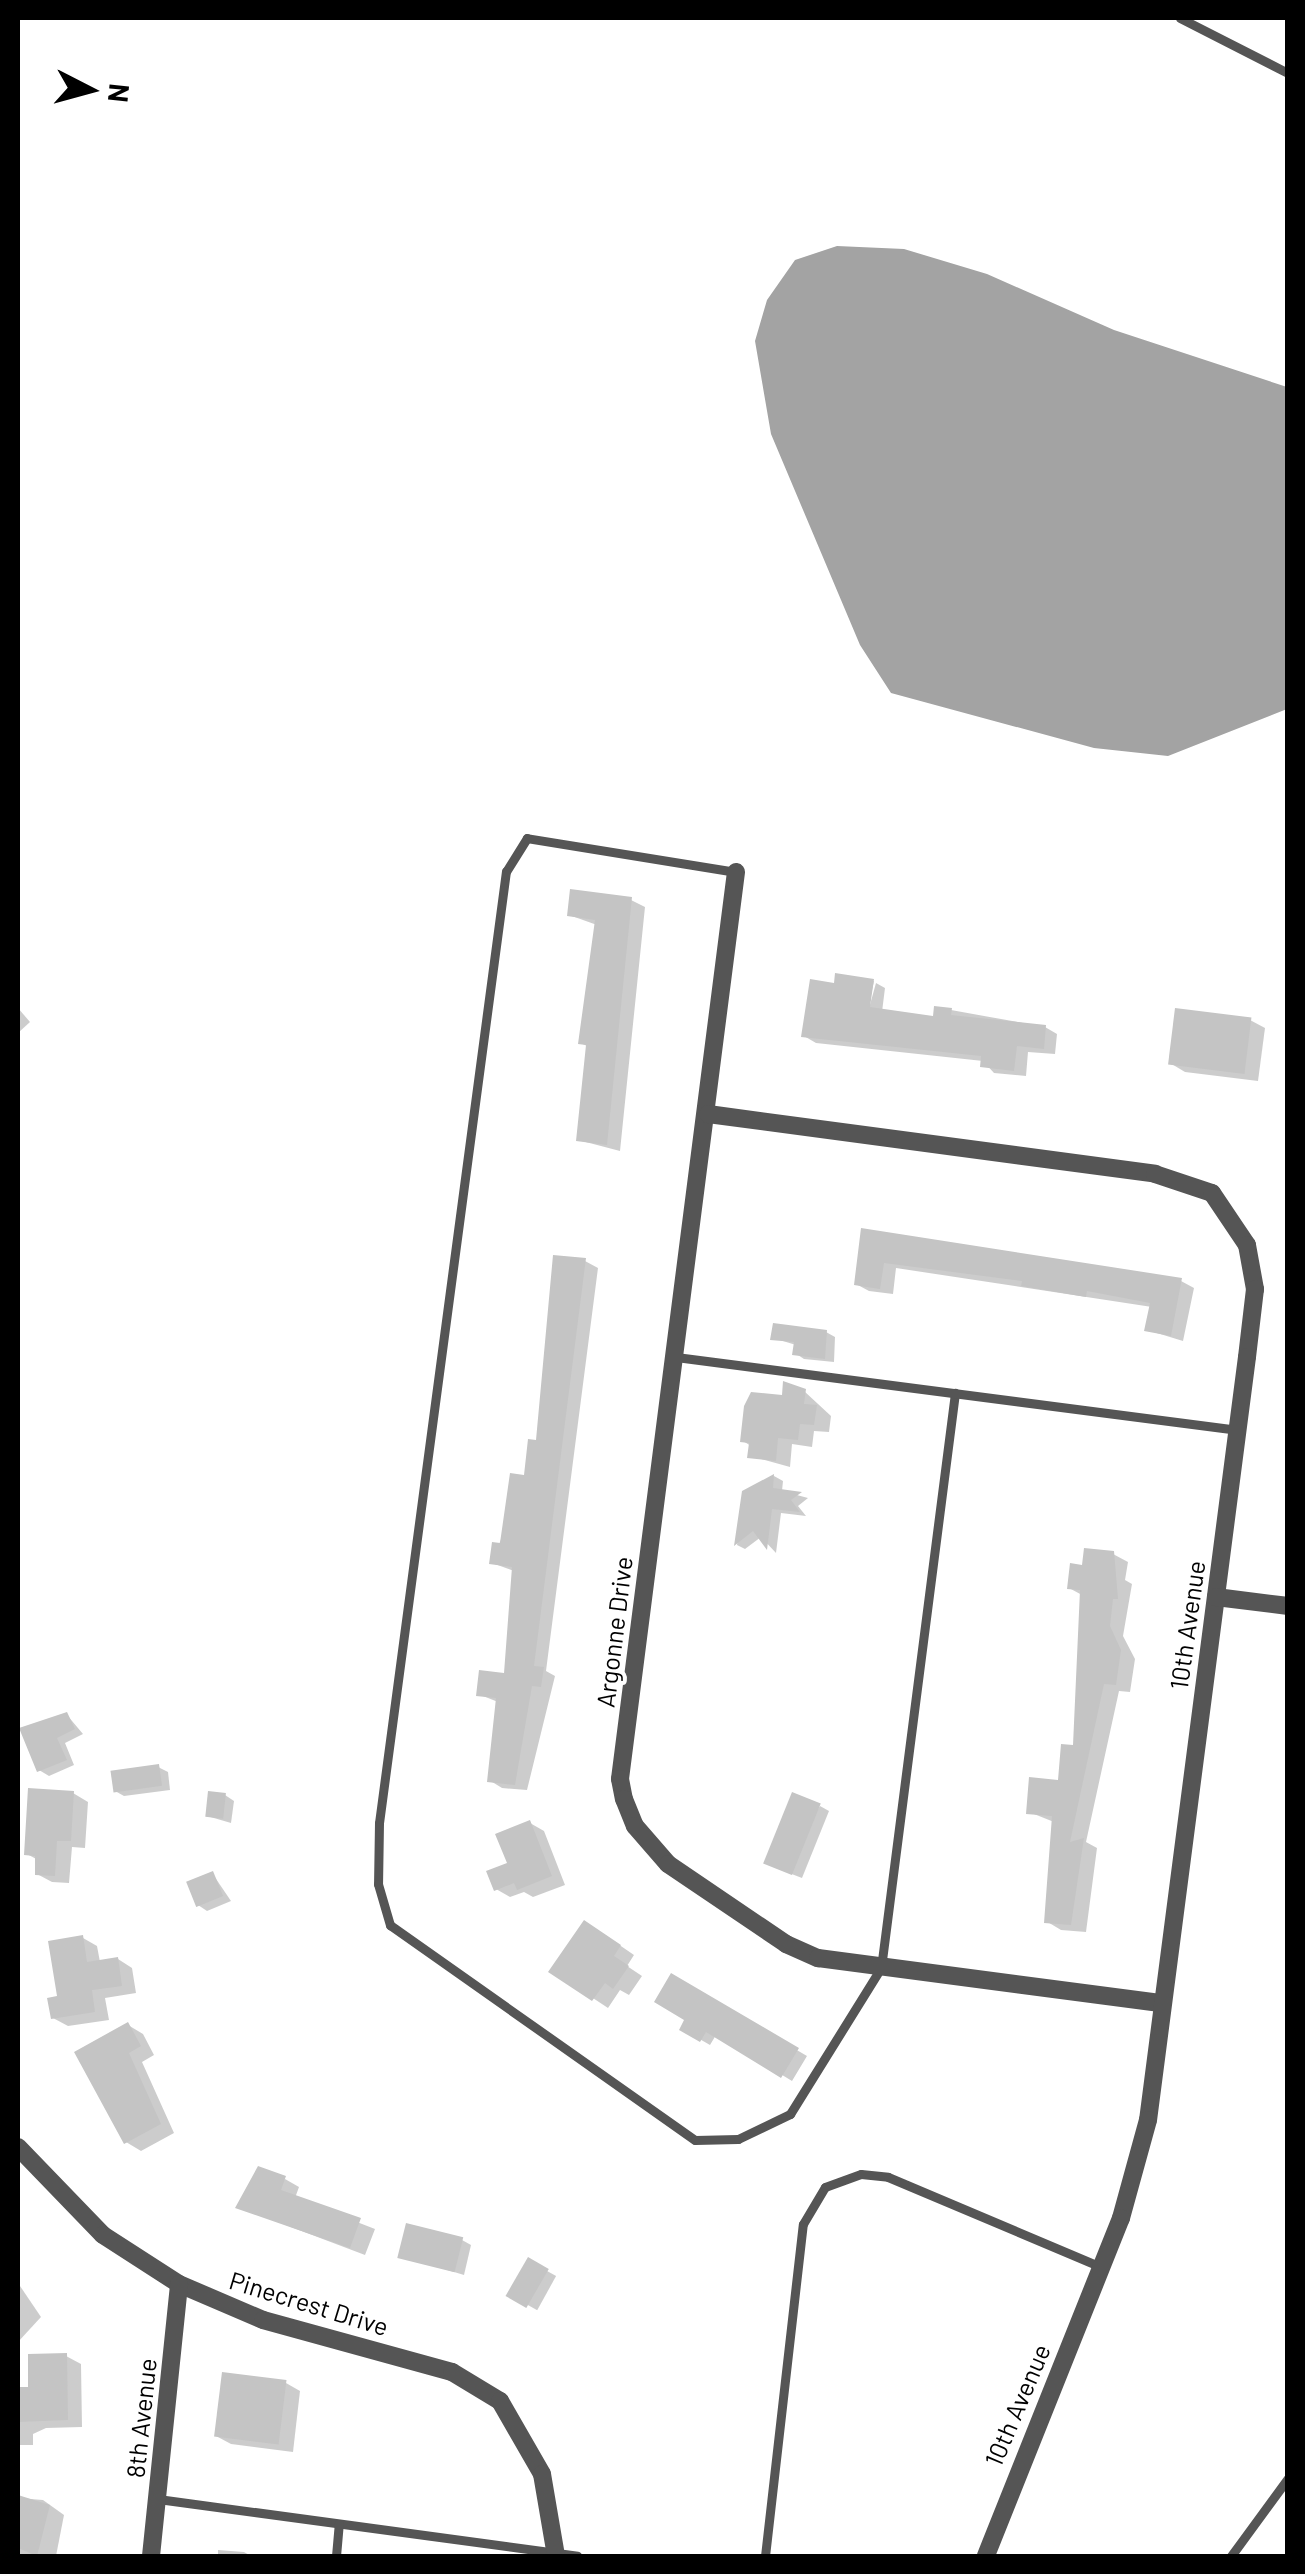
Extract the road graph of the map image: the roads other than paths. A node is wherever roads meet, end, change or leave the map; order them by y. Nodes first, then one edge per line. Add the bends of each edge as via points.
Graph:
1 (1180, 18) edge
2 (1288, 73) edge
3 (736, 872) joint
4 (708, 1114) junction
5 (676, 1357) junction
6 (956, 1393) junction
7 (1238, 1430) junction
8 (1216, 1597) junction
9 (1288, 1606) edge
10 (881, 1968) junction
11 (1162, 2003) junction
12 (18, 2147) edge
13 (1101, 2267) junction
14 (180, 2284) junction
15 (1288, 2478) edge
16 (157, 2499) junction
17 (339, 2524) junction
18 (556, 2555) edge
19 (151, 2556) edge
20 (336, 2556) edge
21 (576, 2556) edge
22 (764, 2556) edge
23 (986, 2556) edge
24 (1231, 2556) edge

1 - 2 lane
3 - 4 street, Argonne Drive
3 - 10 lane via 527,838 506,871 379,1822 378,1884 390,1925 695,2140 738,2139 790,2114
4 - 5 street, Argonne Drive
4 - 7 street, 10th Avenue via 1156,1174 1212,1193 1240,1226 1254,1289
5 - 6 lane
5 - 10 street, Argonne Drive via 620,1779 624,1799 635,1826 668,1864 786,1944 818,1958
6 - 7 lane
6 - 10 lane
7 - 8 street, 10th Avenue
8 - 9 street
8 - 11 street, 10th Avenue
10 - 11 street, Argonne Drive
11 - 13 street, 10th Avenue via 1148,2120
12 - 14 street, Pinecrest Drive via 103,2235
13 - 22 lane via 888,2177 861,2174 825,2187 803,2224
13 - 23 street, 10th Avenue
14 - 16 street, 8th Avenue
14 - 18 street, Pinecrest Drive via 263,2320 452,2372 500,2401 537,2462
15 - 24 lane
16 - 17 lane
16 - 19 street, 8th Avenue
17 - 18 lane
17 - 20 lane
18 - 21 lane

